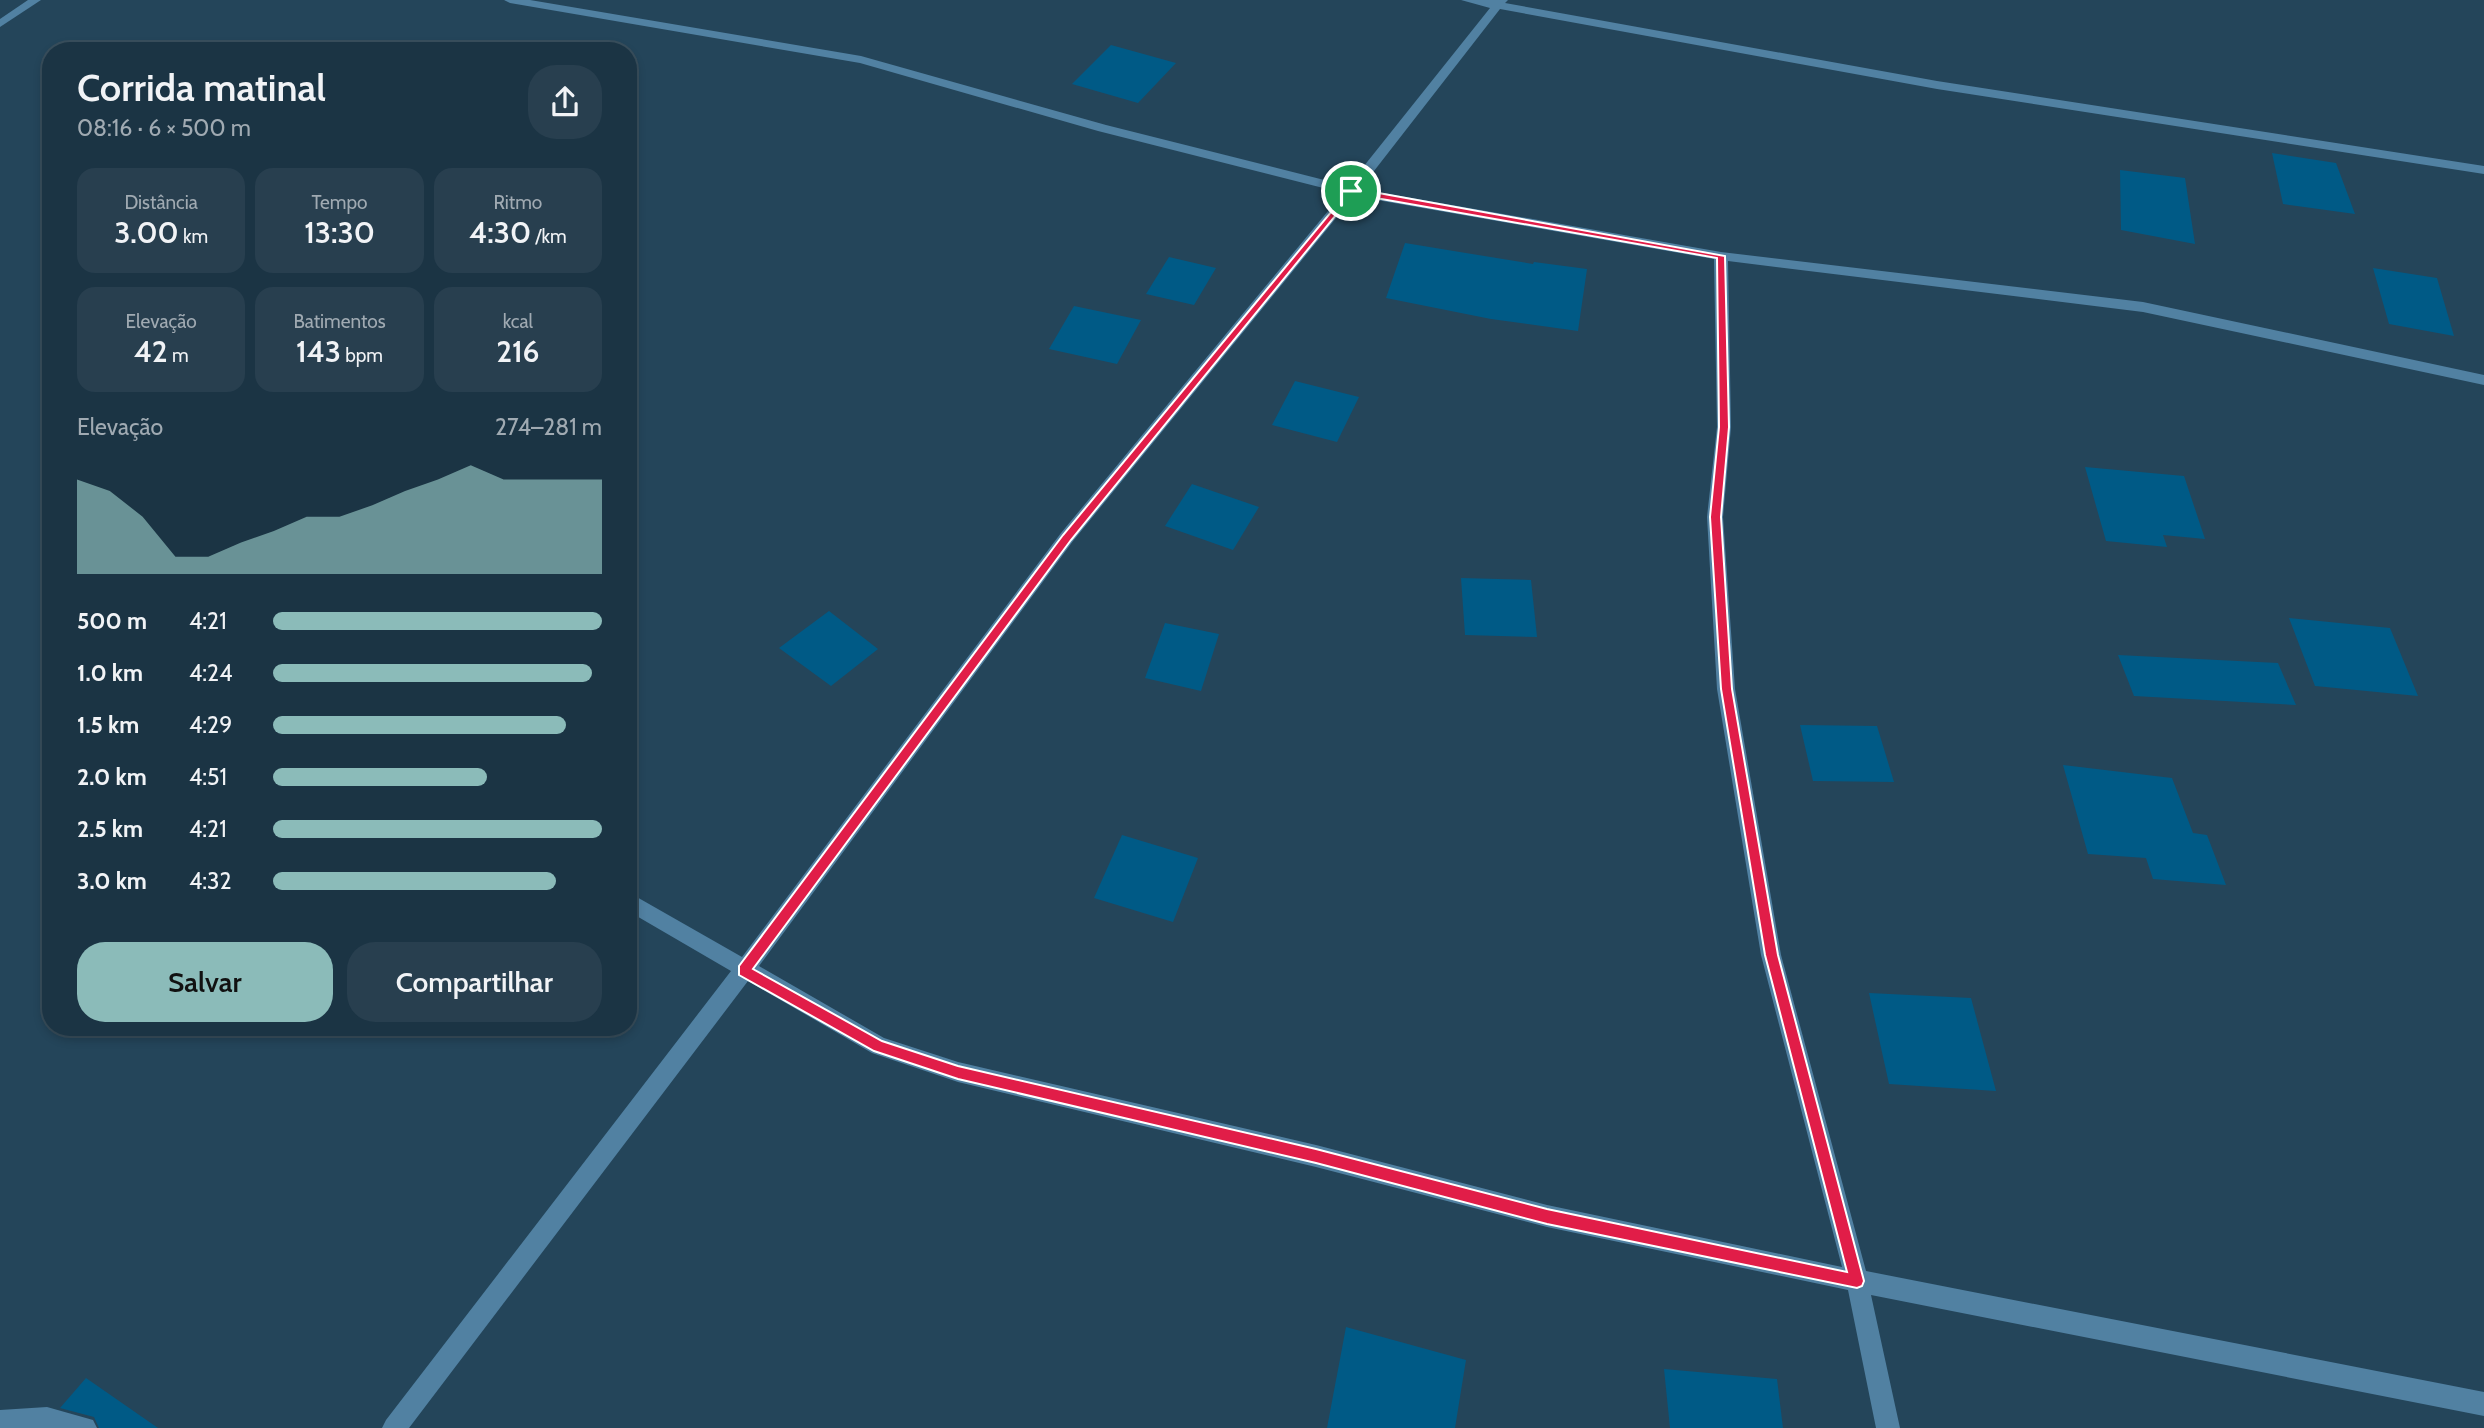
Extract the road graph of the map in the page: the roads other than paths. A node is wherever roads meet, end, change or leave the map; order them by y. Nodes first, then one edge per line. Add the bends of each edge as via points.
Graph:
1 (35, 0) edge
2 (510, 0) edge
3 (1467, 0) edge
4 (1500, 3) edge
5 (0, 24) edge
6 (2484, 170) edge
7 (1351, 191) junction
8 (1721, 256) junction
9 (2484, 380) edge
10 (637, 906) edge
11 (744, 970) junction
12 (1857, 1281) junction
13 (2484, 1404) edge
14 (0, 1422) edge
15 (85, 1428) edge
16 (394, 1428) edge
17 (1888, 1428) edge

1 - 5 street
2 - 7 street via 861,60 1101,128
3 - 4 street
4 - 6 street via 1937,85
4 - 7 street
7 - 8 street
7 - 11 street via 1067,537
8 - 9 street via 2143,307
8 - 12 street via 1724,427 1716,517 1726,689 1771,955
10 - 11 street
11 - 12 street via 879,1046 958,1072 1547,1216
11 - 16 street
12 - 13 street
12 - 17 street
14 - 15 street via 47,1419

